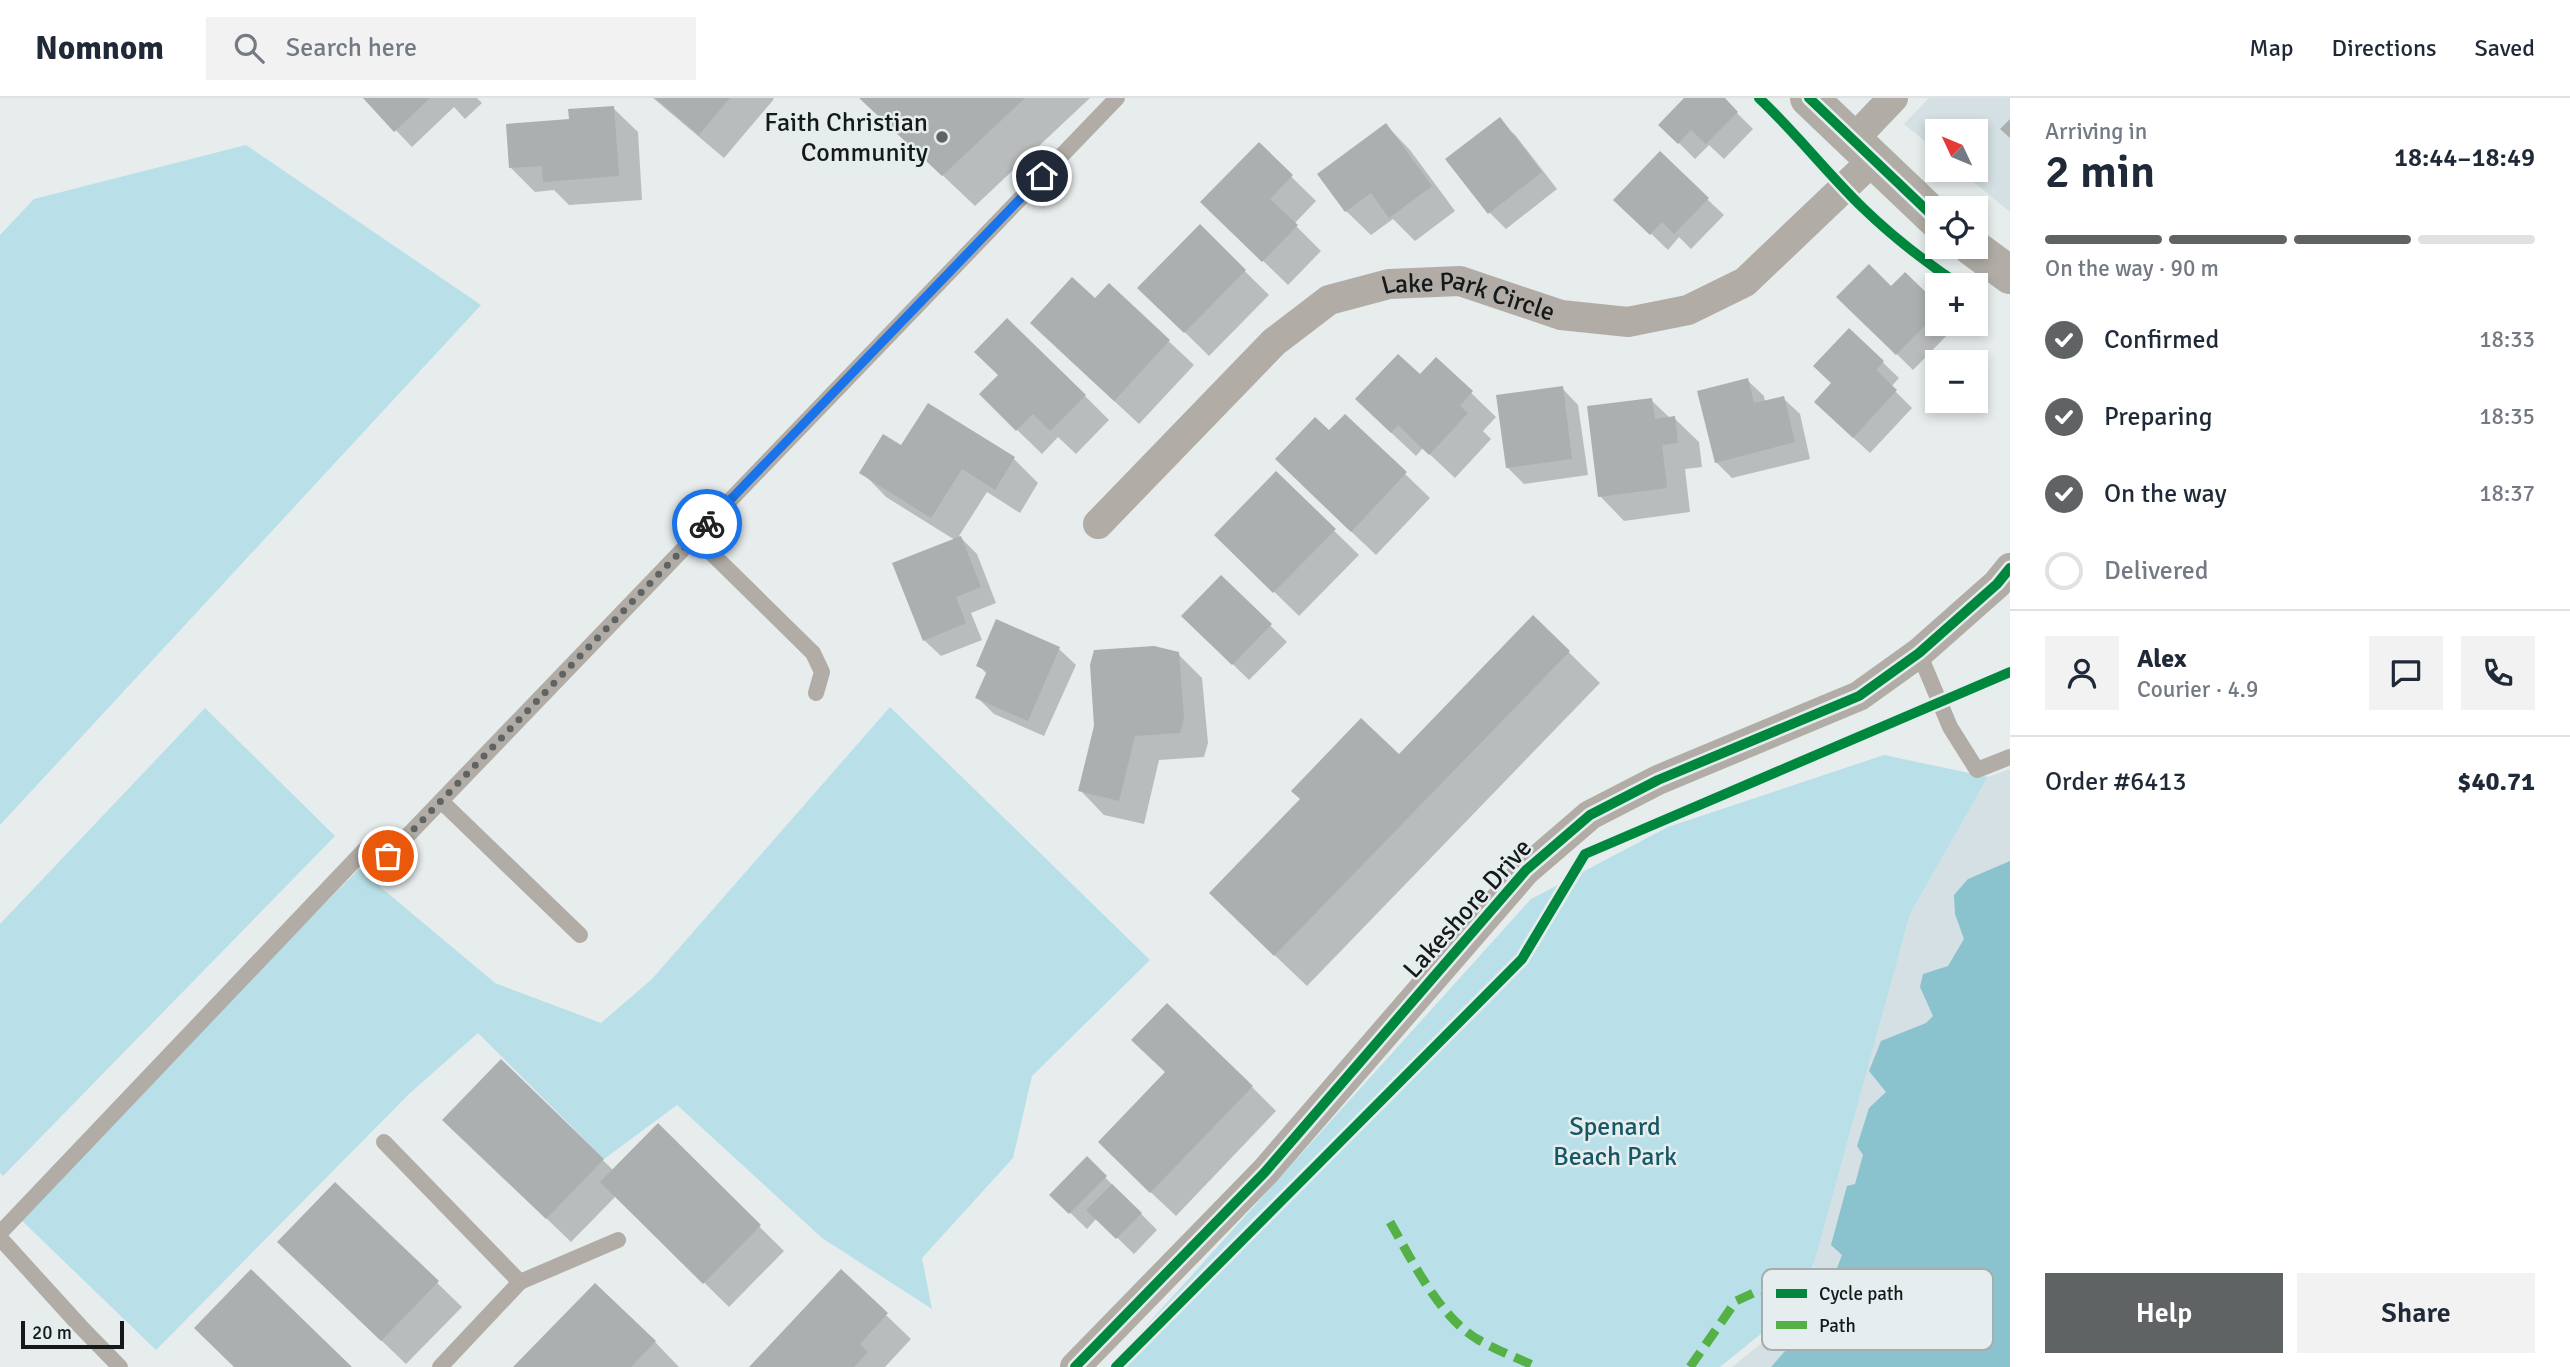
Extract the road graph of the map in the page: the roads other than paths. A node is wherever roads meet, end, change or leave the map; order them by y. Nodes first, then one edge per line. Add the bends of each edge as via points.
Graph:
1 (1117, 98) edge
2 (1809, 98) edge
3 (1893, 98) edge
4 (1862, 150) junction
5 (1925, 209) edge
6 (1988, 259) edge
7 (2010, 275) edge
8 (1098, 524) dead end
9 (695, 537) junction
10 (2010, 568) edge
11 (1919, 653) junction
12 (816, 693) dead end
13 (2010, 757) edge
14 (441, 801) junction
15 (373, 841) dead end
16 (388, 856) dead end
17 (580, 935) dead end
18 (384, 1142) dead end
19 (0, 1235) edge
20 (618, 1240) dead end
21 (520, 1282) junction
22 (120, 1367) edge
23 (440, 1367) edge
24 (1075, 1367) edge

1 - 9 lane
2 - 4 street
3 - 4 street, Lake Park Circle
4 - 5 street
4 - 8 street, Lake Park Circle via 1745,282 1688,310 1628,323 1561,316 1460,281 1389,284 1329,300 1274,342
6 - 7 street
9 - 12 lane via 813,653 822,672
9 - 14 lane
10 - 11 street, Lakeshore Drive
11 - 13 lane via 1950,727 1978,770
11 - 24 street, Lakeshore Drive via 1859,696 1658,780 1590,815 1526,870 1265,1172
14 - 16 lane
14 - 17 lane
15 - 19 lane
18 - 21 lane
19 - 22 lane
20 - 21 lane
21 - 23 lane

